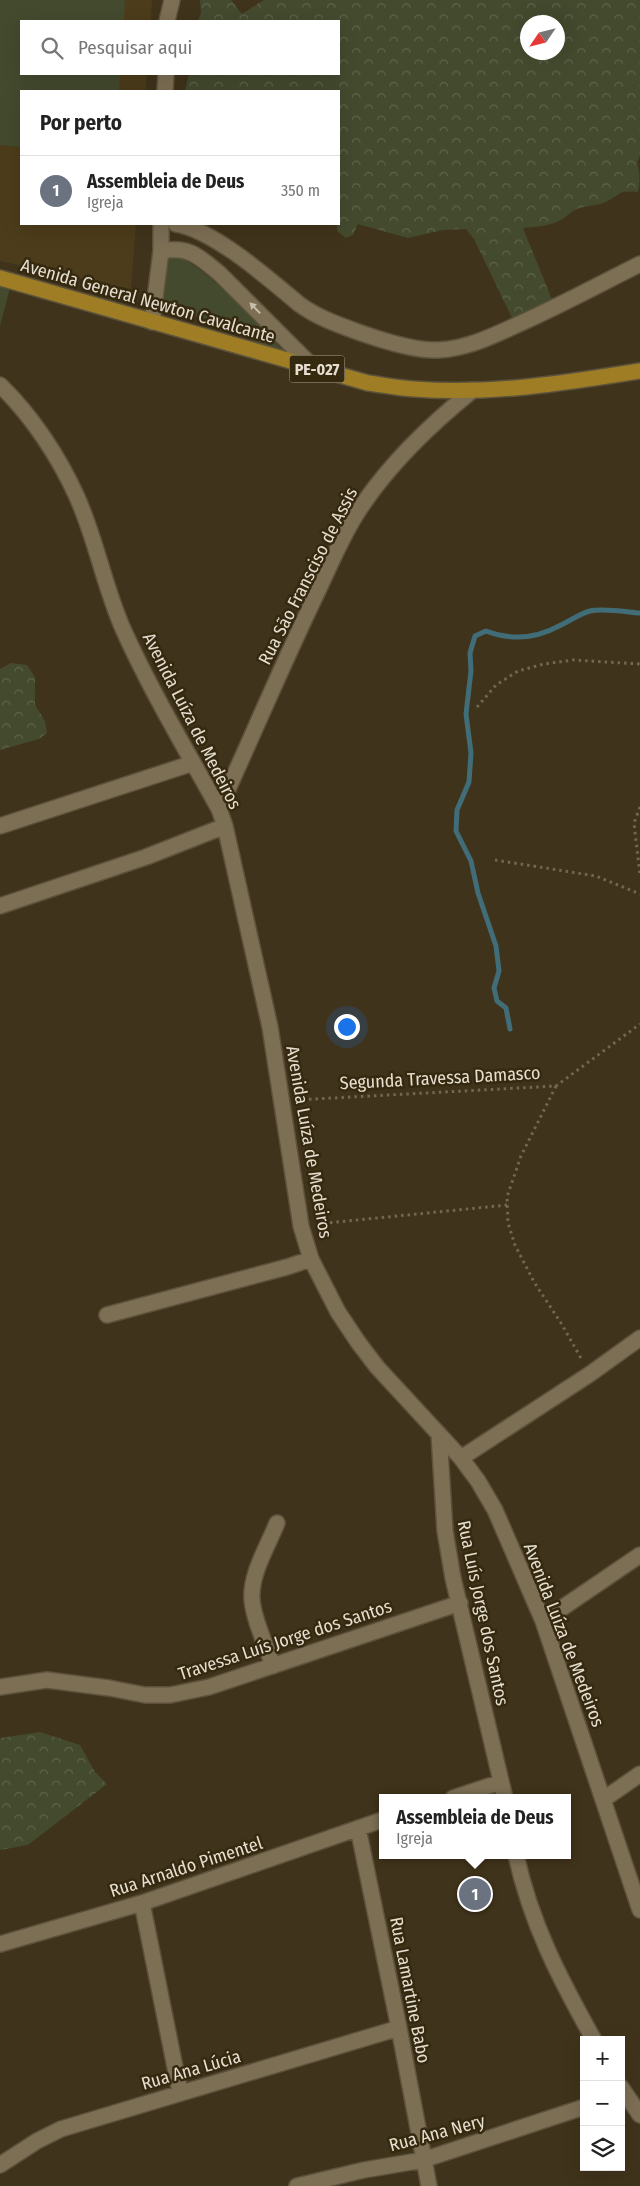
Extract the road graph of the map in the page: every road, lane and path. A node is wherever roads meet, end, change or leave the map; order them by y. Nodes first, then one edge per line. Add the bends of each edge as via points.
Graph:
1 (172, 0) edge
2 (167, 20) edge
3 (166, 75) edge
4 (165, 90) edge
5 (162, 225) edge
6 (179, 225) edge
7 (161, 251) junction
8 (640, 264) edge
9 (1, 279) edge
10 (152, 322) junction
11 (314, 368) junction
12 (640, 372) edge
13 (0, 386) edge
14 (473, 390) junction
15 (640, 664) edge
16 (477, 707) dead end
17 (193, 763) junction
18 (640, 808) edge
19 (219, 809) junction
20 (0, 826) edge
21 (225, 826) junction
22 (495, 860) dead end
23 (640, 875) edge
24 (640, 894) edge
25 (0, 906) edge
26 (640, 1024) edge
27 (556, 1086) junction
28 (281, 1100) junction
29 (507, 1205) junction
30 (301, 1226) junction
31 (311, 1259) junction
32 (107, 1315) dead end
33 (640, 1338) edge
34 (590, 1374) junction
35 (439, 1434) junction
36 (461, 1458) junction
37 (277, 1523) dead end
38 (640, 1555) edge
39 (460, 1604) junction
40 (543, 1621) junction
41 (273, 1666) junction
42 (0, 1687) edge
43 (640, 1774) edge
44 (502, 1782) junction
45 (465, 1794) edge
46 (504, 1794) edge
47 (604, 1799) junction
48 (379, 1821) edge
49 (358, 1828) junction
50 (517, 1859) edge
51 (636, 1888) edge
52 (142, 1903) junction
53 (640, 1909) edge
54 (0, 1944) edge
55 (399, 2028) junction
56 (592, 2036) edge
57 (180, 2092) junction
58 (625, 2096) edge
59 (580, 2108) edge
60 (640, 2115) edge
61 (423, 2160) junction
62 (0, 2165) edge
63 (297, 2186) edge
64 (428, 2186) edge

1 - 2 street
3 - 4 street
5 - 7 street
6 - 8 street via 201,232 327,321 370,336 436,351 492,336
7 - 10 street
11 -> 7 street via 204,260 178,248
9 - 10 main road, Avenida General Newton Cavalcante / PE-027
10 - 11 main road, Avenida General Newton Cavalcante / PE-027
11 - 14 main road, Avenida General Newton Cavalcante / PE-027 via 368,383 414,389
12 - 14 main road, Avenida General Newton Cavalcante / PE-027
13 - 17 street, Avenida Luíza de Medeiros via 14,398 46,441 77,497 123,628
14 - 19 street, Rua São Fransciso de Assis via 418,438 361,507 276,679
15 - 16 path via 573,660 518,670 496,685
17 - 19 street, Avenida Luíza de Medeiros
17 - 20 street
18 - 23 path via 634,823
19 - 21 street, Avenida Luíza de Medeiros
21 - 25 street via 146,857
21 - 28 street, Avenida Luíza de Medeiros via 262,989
22 - 24 path via 596,876
26 - 27 path, Segunda Travessa Damasco
27 - 28 path, Segunda Travessa Damasco
27 - 29 path via 521,1156
28 - 30 street, Avenida Luíza de Medeiros
29 - 30 path
29 - 34 path via 508,1223 515,1245
30 - 31 street, Avenida Luíza de Medeiros
31 - 32 street
31 - 35 street, Avenida Luíza de Medeiros via 338,1312 358,1342
33 - 34 street
34 - 36 street
35 - 36 street, Avenida Luíza de Medeiros
35 - 39 street, Rua Luís Jorge dos Santos via 445,1531
36 - 40 street, Avenida Luíza de Medeiros via 495,1510
37 - 41 street via 255,1578 252,1598
38 - 40 street
39 - 41 street, Travessa Luís Jorge dos Santos
39 - 44 street, Rua Luís Jorge dos Santos
40 - 47 street, Avenida Luíza de Medeiros
41 - 42 street, Travessa Luís Jorge dos Santos via 209,1687 170,1695 145,1695 47,1680
43 - 47 street
44 - 45 street
44 - 46 street, Rua Luís Jorge dos Santos
47 - 51 street, Avenida Luíza de Medeiros
48 - 49 street, Rua Arnaldo Pimentel
49 - 52 street, Rua Arnaldo Pimentel
49 - 55 street, Rua Lamartine Babo
50 - 56 street via 545,1948
51 - 53 street, Avenida Luíza de Medeiros
52 - 54 street, Rua Arnaldo Pimentel
52 - 57 street
55 - 57 street, Rua Ana Lúcia
55 - 61 street, Rua Lamartine Babo
57 - 62 street, Rua Ana Lúcia via 48,2134
58 - 60 street
59 - 61 street, Rua Ana Nery
61 - 63 street, Rua Ana Nery
61 - 64 street, Rua Lamartine Babo

